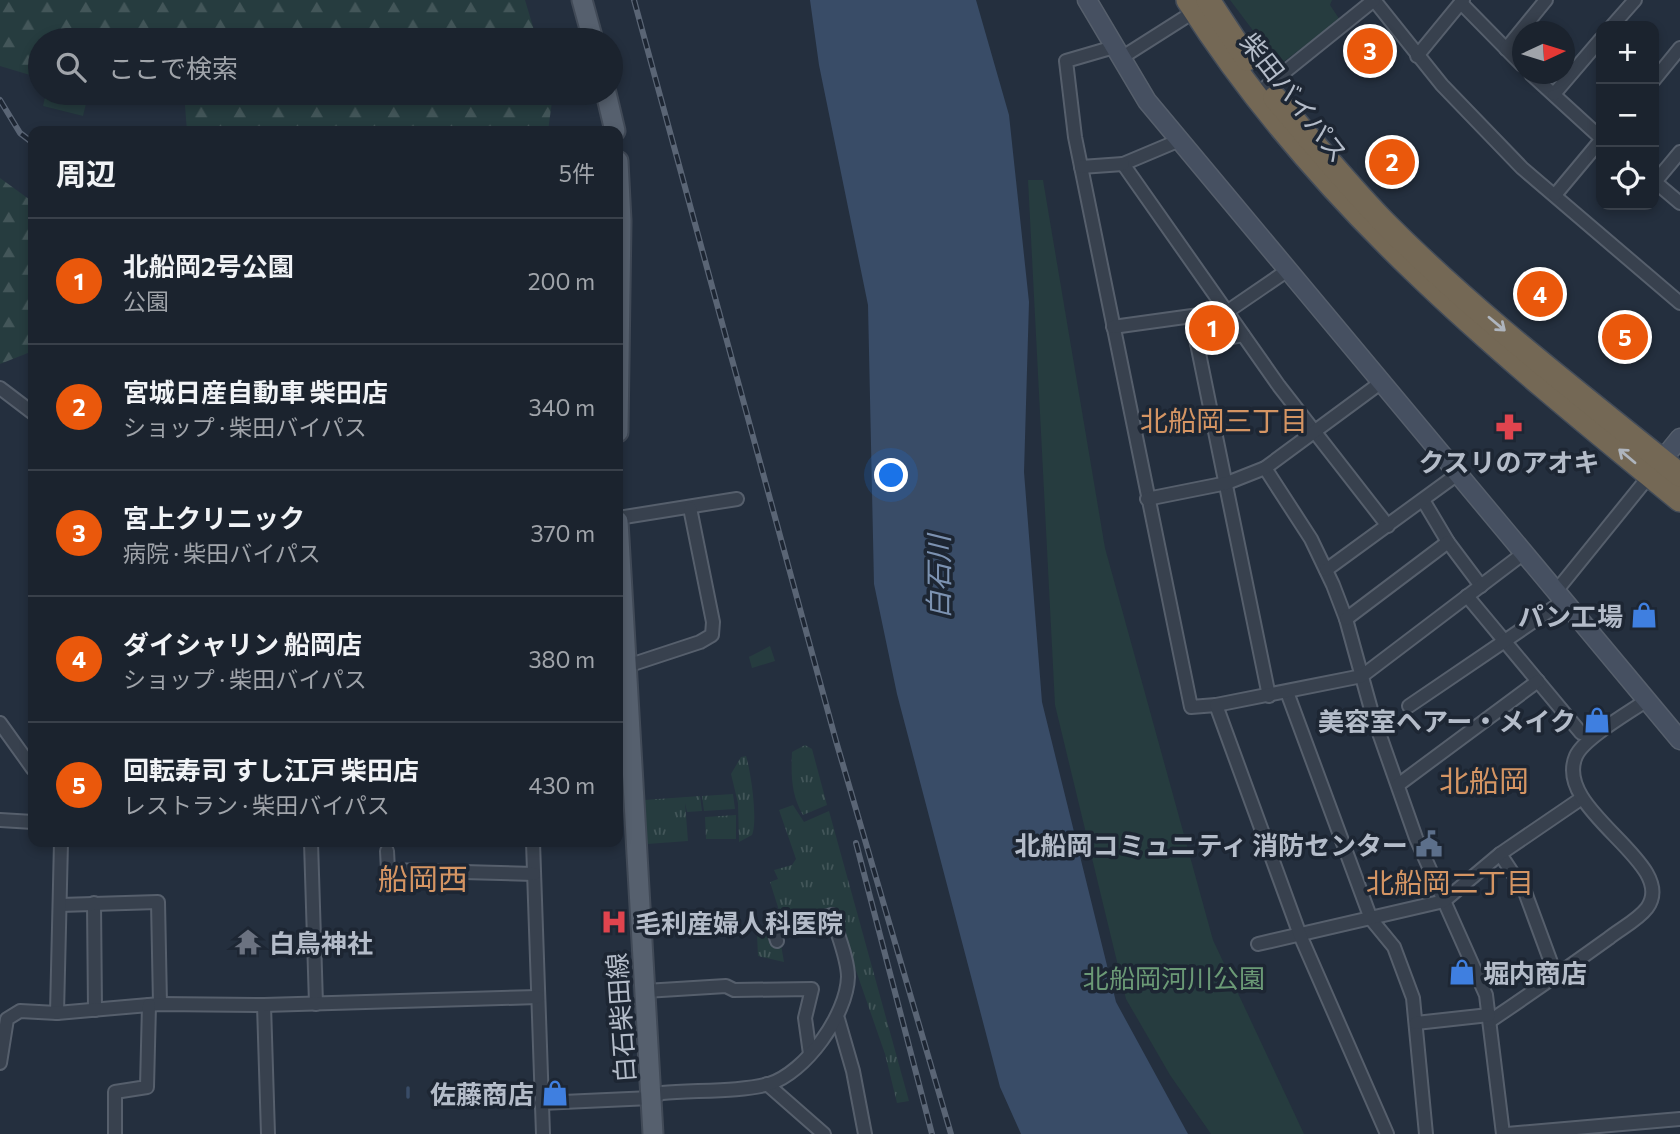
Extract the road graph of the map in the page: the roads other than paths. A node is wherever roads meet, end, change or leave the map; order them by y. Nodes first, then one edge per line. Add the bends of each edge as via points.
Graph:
1 (582, 0) edge
2 (1087, 0) edge
3 (1374, 0) edge
4 (1546, 0) edge
5 (1635, 0) edge
6 (1462, 1) edge
7 (1197, 4) edge
8 (1616, 21) edge
9 (590, 28) edge
10 (1596, 45) edge
11 (1680, 48) edge
12 (1506, 49) junction
13 (1117, 52) junction
14 (1417, 55) junction
15 (1512, 55) edge
16 (1659, 74) edge
17 (1542, 84) edge
18 (1266, 87) junction
19 (1554, 94) junction
20 (609, 105) edge
21 (614, 126) edge
22 (1596, 134) edge
23 (1180, 140) junction
24 (1596, 145) edge
25 (1680, 152) edge
26 (1123, 164) junction
27 (1081, 167) junction
28 (1659, 177) edge
29 (1659, 185) edge
30 (1555, 195) junction
31 (1680, 202) edge
32 (1288, 270) junction
33 (1680, 303) edge
34 (1228, 311) junction
35 (1192, 318) junction
36 (1113, 327) junction
37 (1243, 335) junction
38 (1197, 344) junction
39 (1383, 382) junction
40 (0, 388) edge
41 (28, 409) edge
42 (1315, 429) junction
43 (1680, 438) edge
44 (1265, 468) junction
45 (1656, 468) junction
46 (1459, 473) junction
47 (1680, 475) edge
48 (1227, 483) junction
49 (737, 499) dead end
50 (1147, 499) junction
51 (1423, 500) junction
52 (1680, 500) edge
53 (690, 508) junction
54 (623, 518) edge
55 (1388, 526) junction
56 (1448, 542) junction
57 (1524, 553) junction
58 (1326, 570) junction
59 (1481, 586) junction
60 (1561, 595) junction
61 (1467, 596) junction
62 (1346, 619) junction
63 (623, 642) edge
64 (1505, 642) junction
65 (624, 667) junction
66 (1362, 677) junction
67 (1538, 681) junction
68 (1287, 692) junction
69 (1269, 696) junction
70 (1647, 699) junction
71 (1216, 705) junction
72 (1409, 706) dead end
73 (0, 723) edge
74 (1581, 733) dead end
75 (1680, 740) edge
76 (624, 746) edge
77 (28, 762) edge
78 (1398, 785) junction
79 (1582, 798) junction
80 (0, 820) edge
81 (28, 822) edge
82 (61, 847) edge
83 (311, 847) edge
84 (533, 847) edge
85 (387, 851) dead end
86 (1500, 854) junction
87 (534, 874) junction
88 (1444, 901) junction
89 (94, 903) junction
90 (60, 905) junction
91 (1371, 919) junction
92 (1300, 935) junction
93 (777, 941) dead end
94 (1258, 944) dead end
95 (1556, 976) junction
96 (645, 991) junction
97 (538, 997) junction
98 (316, 1004) junction
99 (154, 1005) junction
100 (264, 1005) junction
101 (94, 1010) junction
102 (57, 1013) junction
103 (5, 1014) edge
104 (1490, 1018) junction
105 (838, 1019) junction
106 (1416, 1023) junction
107 (810, 1054) junction
108 (0, 1062) edge
109 (767, 1084) junction
110 (651, 1098) junction
111 (541, 1103) junction
112 (1680, 1119) edge
113 (1654, 1127) edge
114 (1542, 1132) edge
115 (115, 1134) edge
116 (268, 1134) edge
117 (543, 1134) edge
118 (653, 1134) edge
119 (824, 1134) edge
120 (865, 1134) edge
121 (1387, 1134) edge
122 (1426, 1134) edge
123 (1505, 1134) edge

1 - 9 main road
2 - 13 street
3 - 14 street
3 - 18 street
4 - 12 street
5 - 8 street
6 - 12 street
6 - 14 street
7 - 13 street
7 - 18 highway, 柴田バイパス
45 -> 7 highway, 柴田バイパス via 1475,328 1371,231 1293,145
10 - 19 street
11 - 16 street
12 - 15 street
13 - 23 street via 1147,101
13 - 27 street via 1066,61
14 - 30 street via 1522,167
17 - 19 street
18 -> 45 highway, 柴田バイパス via 1386,224
19 - 22 street
20 - 21 main road
23 - 26 street
23 - 32 street
24 - 30 street
25 - 28 street
26 - 27 street
26 - 34 street
27 - 36 street
29 - 31 street
30 - 33 street
32 - 34 street
32 - 39 street
34 - 35 street
34 - 37 street
35 - 36 street
35 - 38 street
36 - 50 street
37 - 38 street
37 - 42 street
38 - 48 street
39 - 42 street
39 - 46 street
40 - 41 street
42 - 44 street
42 - 55 street
43 - 45 street
44 - 48 street
44 - 58 street
45 - 47 highway, 柴田バイパス
45 - 52 highway, 柴田バイパス
45 - 60 street
46 - 51 street
46 - 57 street
48 - 50 street
48 - 69 street
49 - 53 street
50 - 71 street via 1191,707
51 - 55 street
51 - 56 street
53 - 54 street
53 - 65 street via 712,635
55 - 58 street
56 - 59 street
56 - 62 street
57 - 59 street
57 - 60 street
58 - 62 street
59 - 61 street
60 - 64 street
60 - 70 street
61 - 64 street
61 - 66 street
62 - 66 street
63 - 65 main road, 白石柴田線
64 - 67 street
64 - 72 street
65 - 76 main road, 白石柴田線
66 - 68 street
66 - 78 street
67 - 74 street
67 - 78 street
68 - 69 street
68 - 91 street
69 - 71 street
70 - 75 street
70 - 79 street via 1576,755 1573,778
71 - 92 street
73 - 77 street
76 - 96 main road, 白石柴田線
78 - 88 street
79 - 86 street
79 - 95 street via 1650,875 1651,900 1646,909
80 - 81 street
82 - 90 street
83 - 98 street
84 - 87 street
85 - 87 street via 388,870
86 - 88 street
86 - 95 street via 1525,892
87 - 97 street
88 - 91 street
88 - 104 street via 1476,970
89 - 90 street
89 - 99 street via 158,902
89 - 101 street
90 - 102 street
91 - 92 street
91 - 106 street via 1394,947 1413,998
92 - 94 street
92 - 121 street
93 - 105 street via 774,931 832,915 848,974
95 - 104 street
96 - 107 street via 726,986 734,990 812,989 805,1018
96 - 110 main road, 白石柴田線
97 - 98 street
97 - 111 street
98 - 100 street
99 - 100 street
99 - 101 street
99 - 115 street via 147,1087 115,1092
100 - 116 street
101 - 102 street
102 - 103 street
103 - 108 street
104 - 106 street
104 - 123 street
105 - 107 street
105 - 120 street
106 - 122 street
107 - 109 street via 788,1076
109 - 110 street via 662,1093
109 - 119 street
110 - 111 street
110 - 118 main road, 白石柴田線
111 - 117 street
112 - 113 street
113 - 114 street
114 - 123 street

